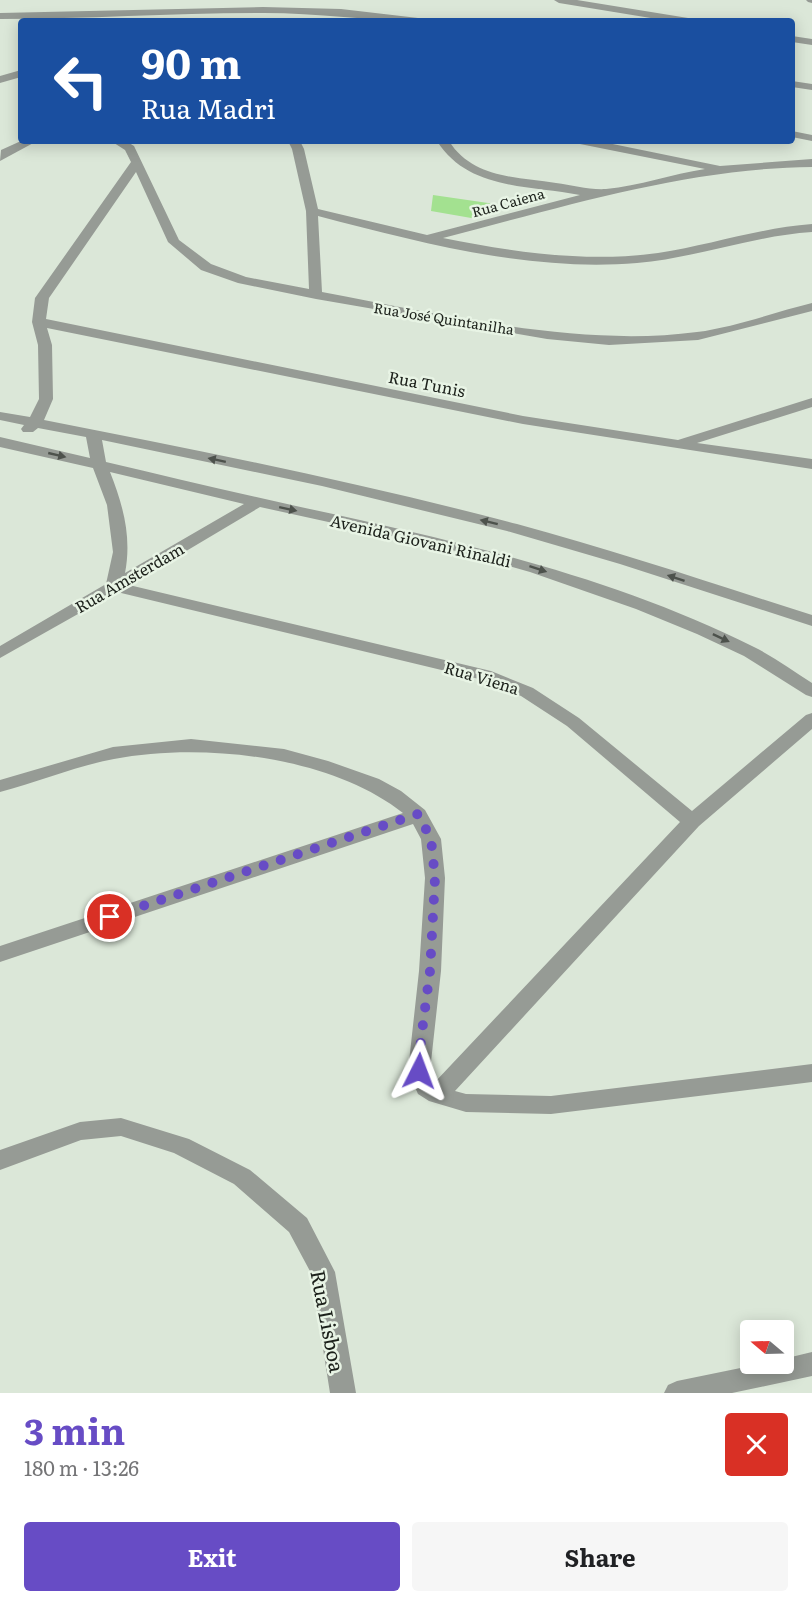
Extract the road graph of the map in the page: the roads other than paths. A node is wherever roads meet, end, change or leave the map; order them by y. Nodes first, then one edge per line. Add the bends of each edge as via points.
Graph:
1 (103, 0) edge
2 (559, 0) edge
3 (72, 15) junction
4 (0, 16) edge
5 (90, 18) edge
6 (398, 18) edge
7 (670, 18) edge
8 (795, 39) edge
9 (812, 42) edge
10 (18, 74) edge
11 (0, 80) edge
12 (795, 84) edge
13 (812, 87) edge
14 (795, 135) edge
15 (812, 138) edge
16 (24, 144) edge
17 (123, 144) edge
18 (296, 144) edge
19 (445, 144) edge
20 (595, 144) edge
21 (0, 157) edge
22 (137, 162) junction
23 (812, 163) edge
24 (724, 169) junction
25 (599, 193) junction
26 (312, 211) junction
27 (812, 228) edge
28 (423, 240) junction
29 (316, 295) junction
30 (812, 307) edge
31 (39, 322) junction
32 (812, 402) edge
33 (0, 416) edge
34 (35, 423) junction
35 (93, 435) junction
36 (5, 443) edge
37 (679, 444) junction
38 (812, 464) edge
39 (99, 465) junction
40 (258, 502) junction
41 (114, 586) junction
42 (812, 621) edge
43 (0, 653) edge
44 (812, 691) edge
45 (812, 719) edge
46 (0, 786) edge
47 (418, 814) junction
48 (692, 821) junction
49 (0, 954) edge
50 (812, 1073) edge
51 (437, 1095) junction
52 (0, 1160) edge
53 (812, 1364) edge
54 (344, 1393) edge
55 (676, 1393) edge

1 - 3 street
2 - 7 street
3 - 4 street
3 - 5 street
3 - 6 street via 326,12
8 - 9 street
10 - 11 street
12 - 13 street
14 - 15 street
16 - 21 street
17 - 22 street, Rua José Quintanilha via 130,148
18 - 26 street
19 - 25 street via 464,165 487,175
20 - 24 street
22 - 29 street, Rua José Quintanilha via 174,242 206,267 243,280
22 - 31 street via 42,298
23 - 24 street
24 - 25 street
25 - 28 street, Rua Caiena
26 - 28 street
26 - 29 street
27 - 28 street via 638,259 595,261
29 - 30 street, Rua José Quintanilha via 547,335 609,341 698,336
31 - 34 street via 45,345 46,399
31 - 37 street, Rua Tunis via 523,420
32 - 37 street
33 - 34 street, Avenida Giovani Rinaldi
34 - 35 street, Avenida Giovani Rinaldi
34 - 36 street, Avenida Giovani Rinaldi
35 - 39 street
42 -> 35 street, Avenida Giovani Rinaldi via 515,529 305,479
36 -> 39 street, Avenida Giovani Rinaldi
37 - 38 street, Rua Tunis
39 - 40 street, Avenida Giovani Rinaldi
39 - 41 street via 115,505 121,552
40 - 41 street, Rua Amsterdam
40 -> 44 street, Avenida Giovani Rinaldi via 440,542 536,568 704,630 750,652
41 - 43 street, Rua Amsterdam
41 - 48 street, Rua Viena via 485,675 527,692 573,722
45 - 48 street
46 - 47 street via 113,753 191,745 284,755 321,765 372,783
47 - 49 street
47 - 51 street via 431,839 435,878 419,1071 426,1088
48 - 51 street
50 - 51 street via 551,1105 466,1103
52 - 54 street, Rua Lisboa via 80,1131 121,1127 181,1146 242,1177 298,1225 323,1272
53 - 55 street

